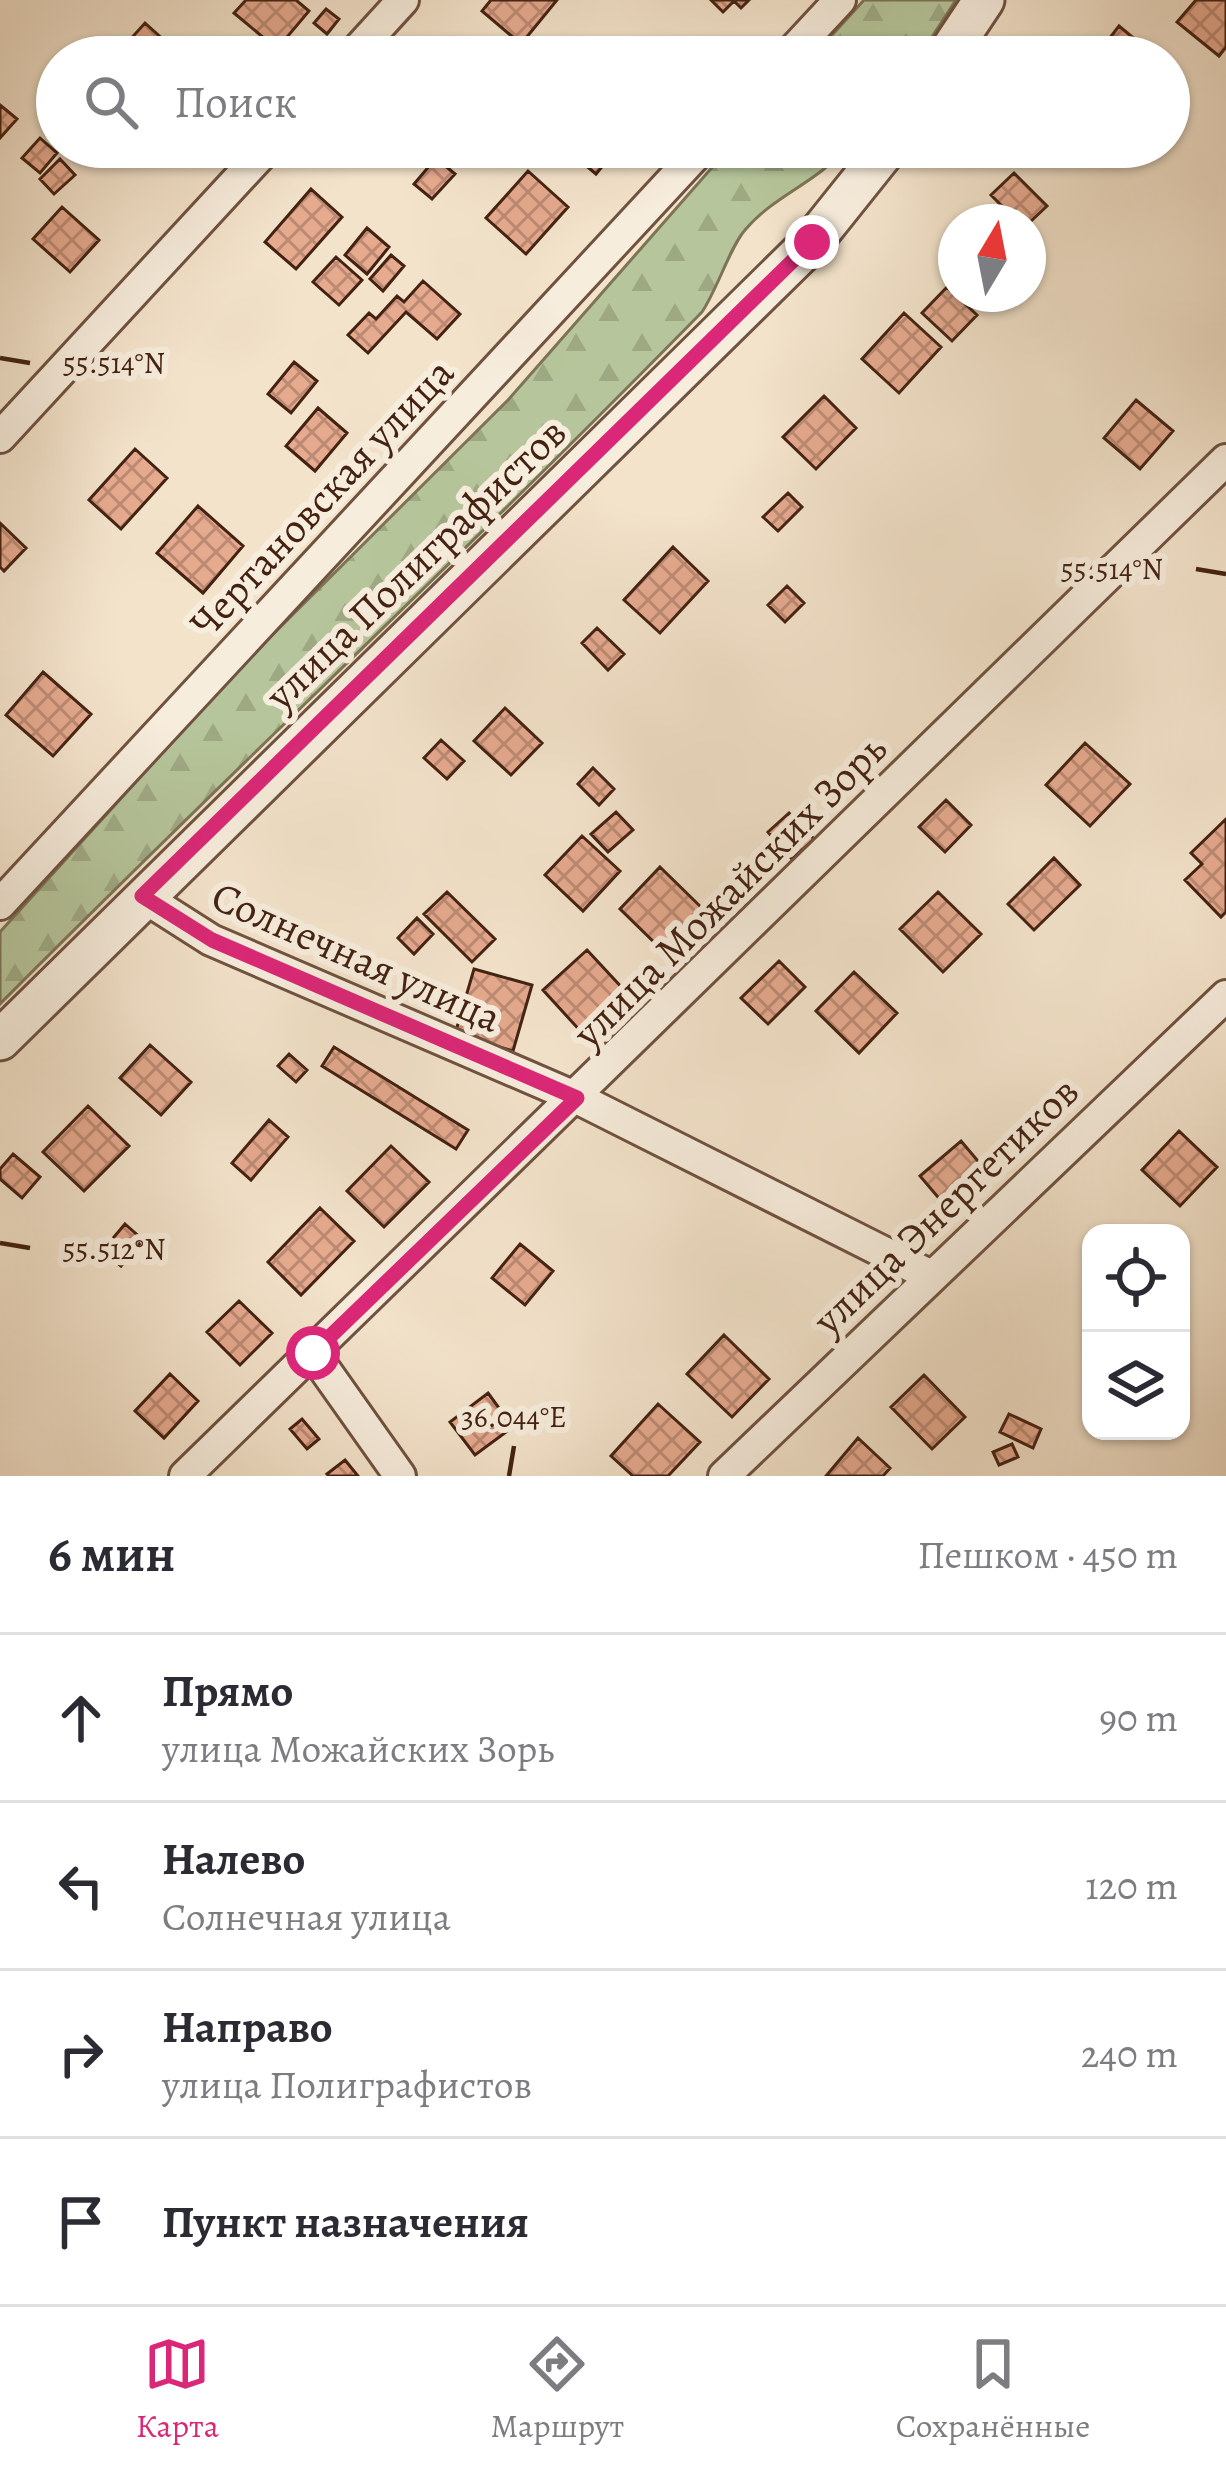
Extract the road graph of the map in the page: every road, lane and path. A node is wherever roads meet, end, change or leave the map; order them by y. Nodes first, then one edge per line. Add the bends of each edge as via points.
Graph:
1 (403, 0) edge
2 (840, 0) edge
3 (983, 0) edge
4 (370, 36) edge
5 (807, 36) edge
6 (960, 36) edge
7 (249, 168) edge
8 (684, 168) edge
9 (871, 168) edge
10 (0, 437) edge
11 (1226, 460) edge
12 (142, 896) junction
13 (0, 904) edge
14 (1226, 996) edge
15 (0, 1040) edge
16 (577, 1098) junction
17 (931, 1276) junction
18 (313, 1353) junction
19 (184, 1476) edge
20 (400, 1476) edge
21 (724, 1476) edge

1 - 4 street
2 - 5 street
3 - 6 street
7 - 10 street
8 - 13 street, Чертановская улица
9 - 12 street, улица Полиграфистов via 812,242
11 - 16 street, улица Можайских Зорь
12 - 15 street, улица Полиграфистов
12 - 16 street, Солнечная улица via 212,940
14 - 17 street, улица Энергетиков
16 - 17 street, Солнечная улица
16 - 18 street, улица Можайских Зорь
17 - 21 street, улица Энергетиков
18 - 19 street, улица Можайских Зорь
18 - 20 street

